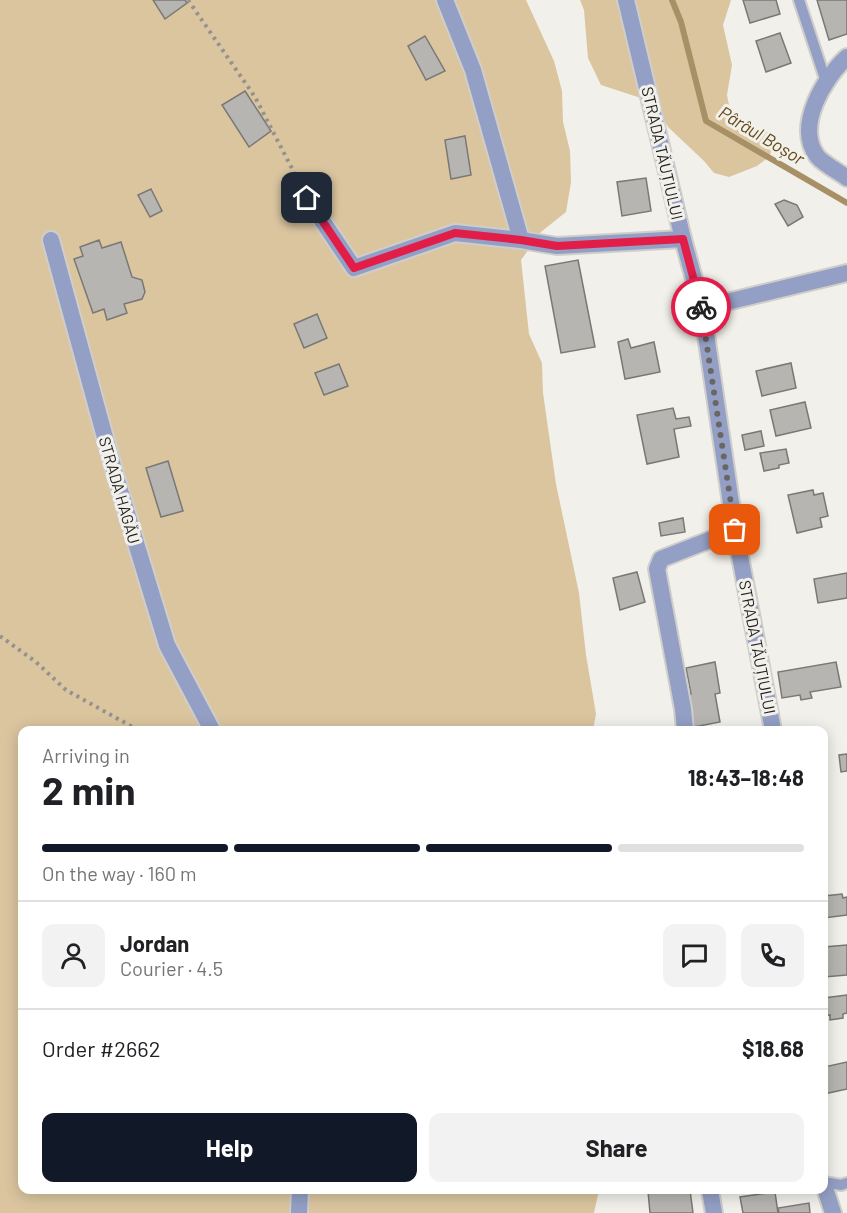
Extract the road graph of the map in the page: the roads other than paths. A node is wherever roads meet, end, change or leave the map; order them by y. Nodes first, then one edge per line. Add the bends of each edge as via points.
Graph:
1 (445, 0) edge
2 (626, 0) edge
3 (799, 0) edge
4 (847, 57) edge
5 (826, 82) junction
6 (847, 178) edge
7 (307, 198) road end
8 (683, 239) junction
9 (51, 240) dead end
10 (521, 240) junction
11 (847, 273) edge
12 (702, 308) junction
13 (735, 530) junction
14 (210, 726) edge
15 (685, 726) edge
16 (772, 726) edge
17 (847, 1183) edge
18 (828, 1184) edge
19 (300, 1194) edge
20 (711, 1194) edge
21 (827, 1194) edge
22 (299, 1213) edge
23 (714, 1213) edge
24 (833, 1213) edge

1 - 10 street via 473,70
2 - 8 street, STRADA TĂUȚIULUI
3 - 5 lane
4 - 5 street
5 - 6 street via 818,94 808,134 817,157
7 - 10 street via 354,268 455,233
8 - 10 street via 557,246
8 - 12 street, STRADA TĂUȚIULUI
9 - 14 street, STRADA HAGĂU via 167,645
11 - 12 street
12 - 13 street, STRADA TĂUȚIULUI
13 - 15 street via 661,559 657,569
13 - 16 street, STRADA TĂUȚIULUI
17 - 18 lane
19 - 22 street
20 - 23 street
21 - 24 street

